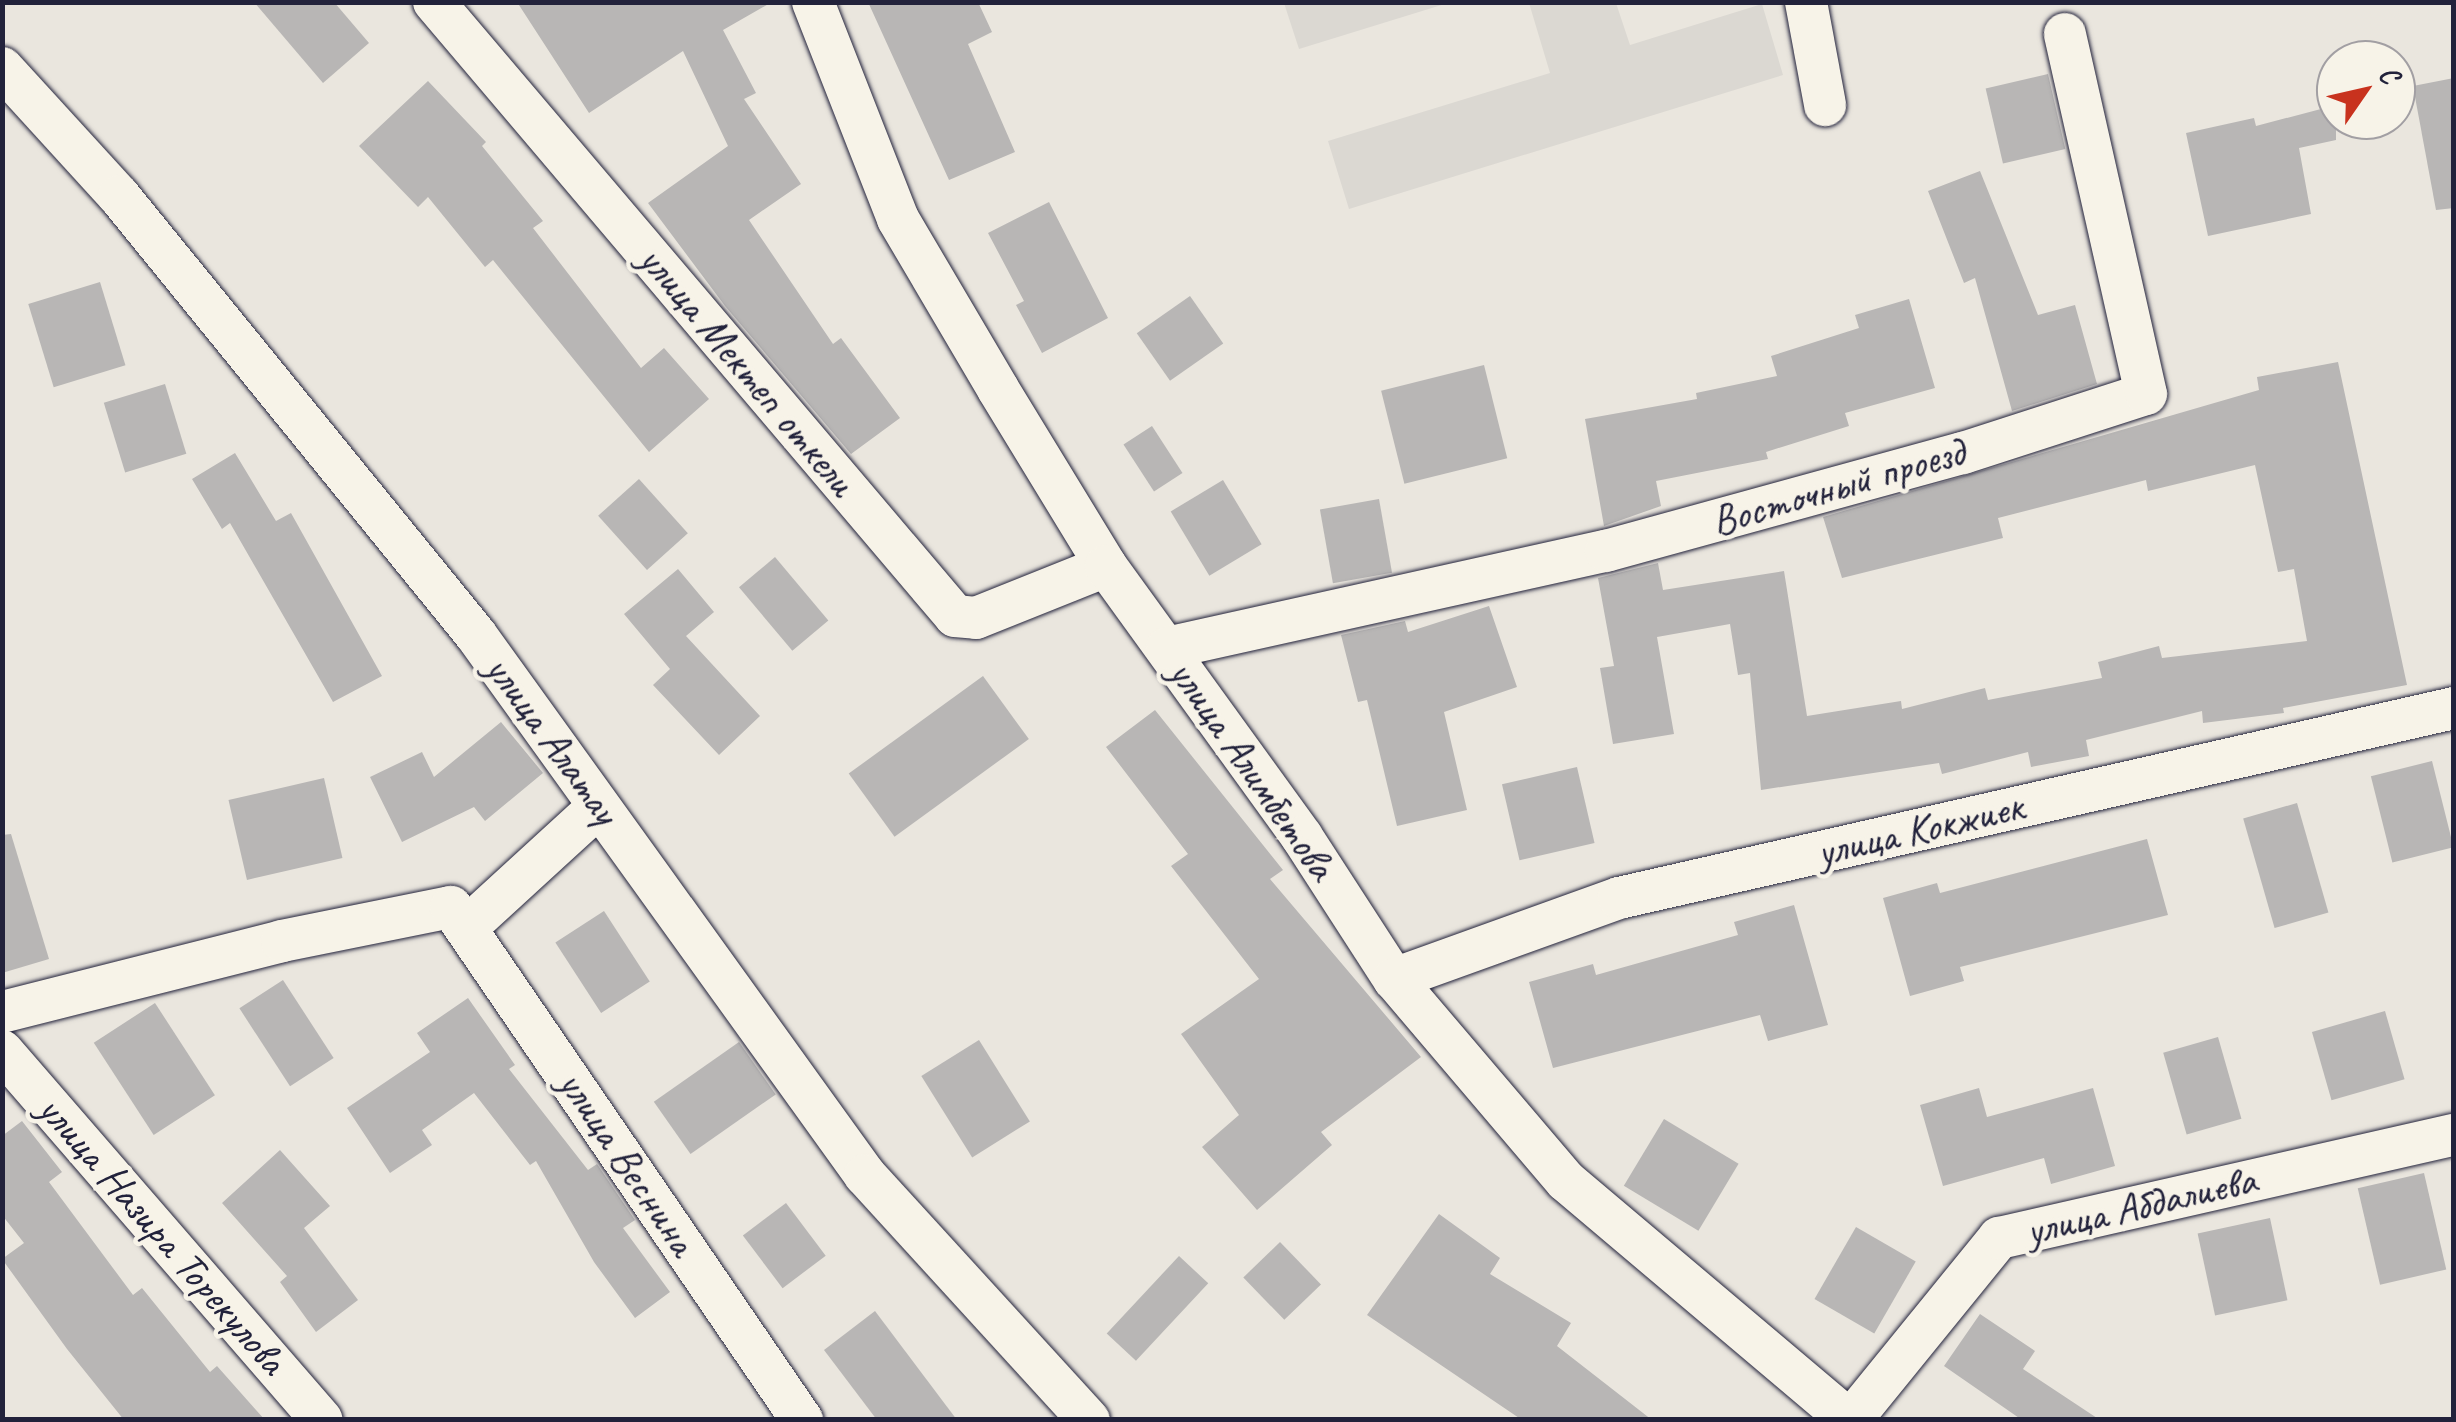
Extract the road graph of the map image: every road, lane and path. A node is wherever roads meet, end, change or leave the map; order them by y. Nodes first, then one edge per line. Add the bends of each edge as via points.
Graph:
1 (434, 2) edge
2 (813, 2) edge
3 (1806, 2) edge
4 (2065, 34) dead end
5 (2, 68) edge
6 (1825, 105) dead end
7 (1106, 566) junction
8 (1168, 648) junction
9 (2454, 708) edge
10 (600, 806) junction
11 (458, 917) junction
12 (1394, 979) junction
13 (2, 1012) edge
14 (2, 1051) edge
15 (2454, 1135) edge
16 (322, 1420) edge
17 (802, 1420) edge
18 (1089, 1420) edge
19 (1850, 1420) edge

1 - 7 street, улица Мектеп откели via 955,616 976,618
2 - 7 street, улица Алимбетова via 898,219
3 - 6 street
4 - 8 street, Восточный проезд via 2146,394 1606,552
5 - 10 street, улица Алатау via 118,196 476,634
7 - 8 street, улица Алимбетова
8 - 12 street, улица Алимбетова
9 - 12 street, улица Кокжиек via 1619,898
10 - 11 street
10 - 18 street, улица Алатау via 865,1175
11 - 13 street via 282,941
11 - 17 street, улица Веснина
12 - 19 street, улица Алимбетова via 1566,1181
14 - 16 street, улица Назира Торекулова
15 - 19 street, улица Абдалиева via 1999,1238

